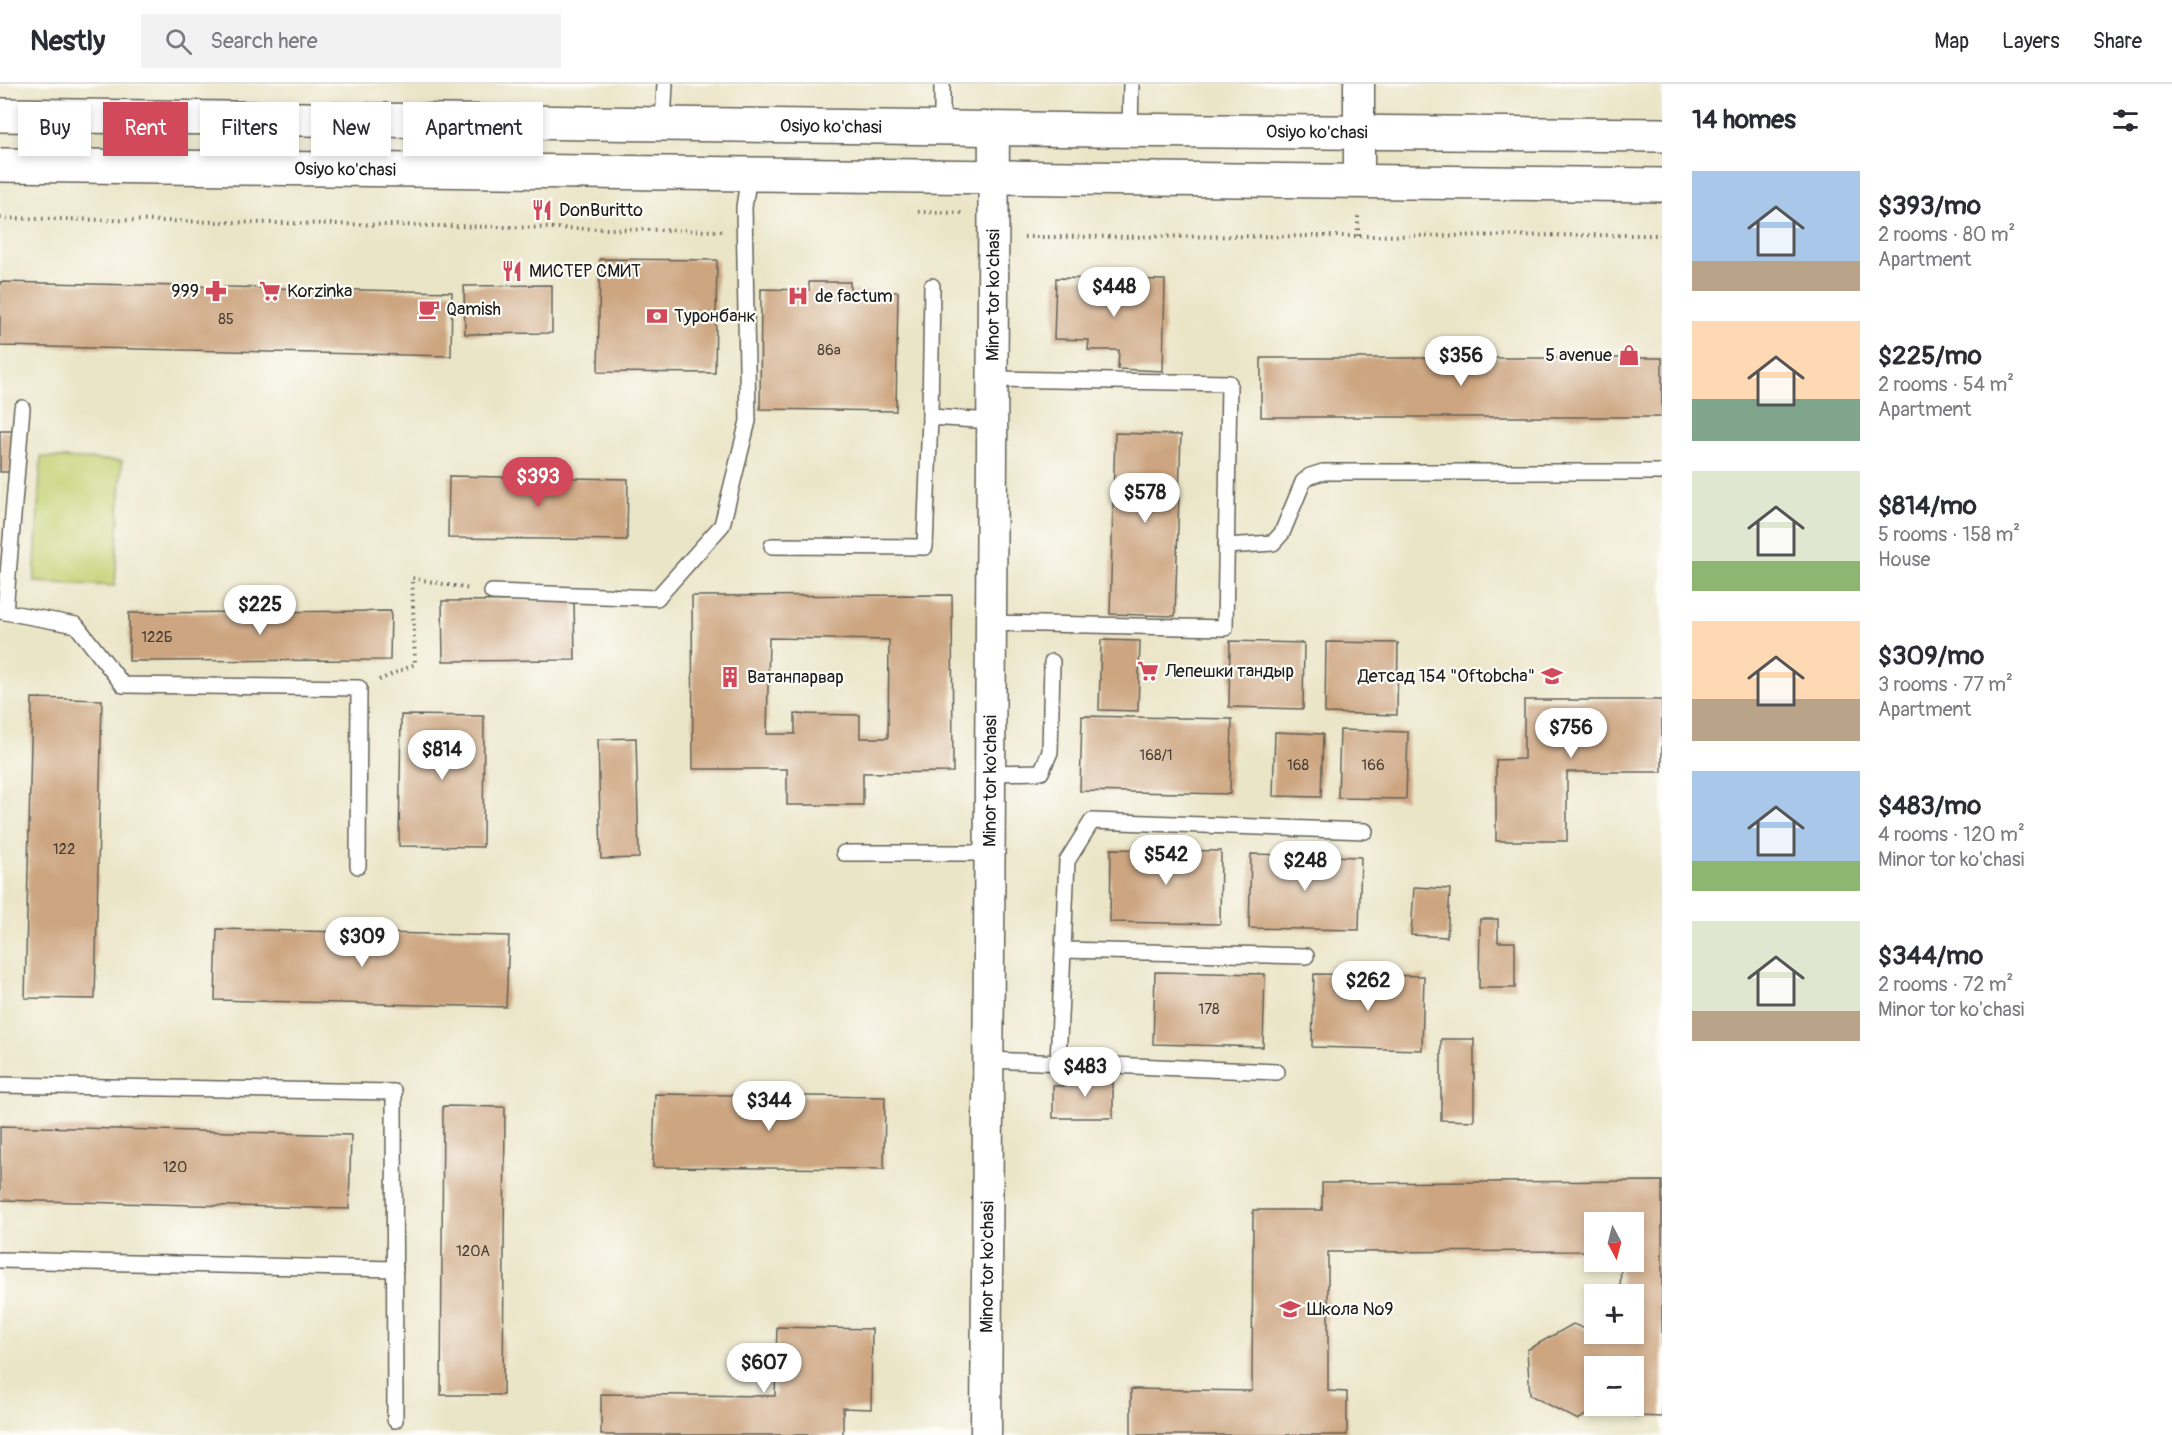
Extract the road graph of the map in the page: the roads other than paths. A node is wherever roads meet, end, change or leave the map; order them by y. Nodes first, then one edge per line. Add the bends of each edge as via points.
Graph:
1 (665, 84) edge
2 (942, 84) edge
3 (1131, 84) edge
4 (1359, 84) edge
5 (0, 115) edge
6 (663, 123) junction
7 (942, 128) junction
8 (994, 128) junction
9 (1130, 130) junction
10 (1359, 133) junction
11 (1662, 135) edge
12 (0, 165) edge
13 (749, 175) junction
14 (994, 178) junction
15 (1359, 182) junction
16 (1662, 185) edge
17 (932, 286) dead end
18 (993, 379) junction
19 (22, 408) dead end
20 (930, 417) junction
21 (992, 421) junction
22 (1662, 472) edge
23 (772, 546) dead end
24 (1226, 546) junction
25 (492, 592) road end
26 (3, 610) edge
27 (992, 624) junction
28 (1052, 662) dead end
29 (991, 773) junction
30 (1365, 831) dead end
31 (844, 853) dead end
32 (991, 853) junction
33 (358, 866) dead end
34 (1063, 950) junction
35 (1306, 956) dead end
36 (989, 1060) junction
37 (1058, 1062) junction
38 (1277, 1072) dead end
39 (0, 1085) edge
40 (0, 1260) edge
41 (395, 1269) junction
42 (395, 1420) dead end
43 (986, 1435) edge

1 - 6 lane
2 - 7 lane
3 - 9 lane
4 - 10 street
5 - 6 main road, Osiyo ko'chasi
6 - 7 main road, Osiyo ko'chasi
7 - 8 main road, Osiyo ko'chasi
8 - 9 main road, Osiyo ko'chasi
8 - 14 street, Minor tor ko'chasi
9 - 10 main road, Osiyo ko'chasi
10 - 11 main road, Osiyo ko'chasi
10 - 15 street
12 - 13 main road, Osiyo ko'chasi
13 - 14 main road, Osiyo ko'chasi
13 - 25 lane via 744,207 748,422 722,525 657,598
14 - 15 main road, Osiyo ko'chasi
14 - 18 street, Minor tor ko'chasi
15 - 16 main road, Osiyo ko'chasi
17 - 20 lane
18 - 21 street, Minor tor ko'chasi
18 - 24 lane via 1229,383
19 - 26 lane
20 - 21 lane
20 - 23 lane via 925,547
21 - 27 street, Minor tor ko'chasi
22 - 24 lane via 1323,472 1303,482 1282,534 1273,543
24 - 27 lane via 1224,628
26 - 33 lane via 76,625 123,685 359,688
27 - 29 street, Minor tor ko'chasi
28 - 29 lane via 1050,752 1041,772
29 - 32 street, Minor tor ko'chasi
30 - 34 lane via 1092,822 1066,861
31 - 32 lane
32 - 36 street, Minor tor ko'chasi
34 - 35 lane
34 - 37 lane
36 - 37 lane
36 - 43 street, Minor tor ko'chasi
37 - 38 lane
39 - 41 lane via 394,1092
40 - 41 lane
41 - 42 lane

